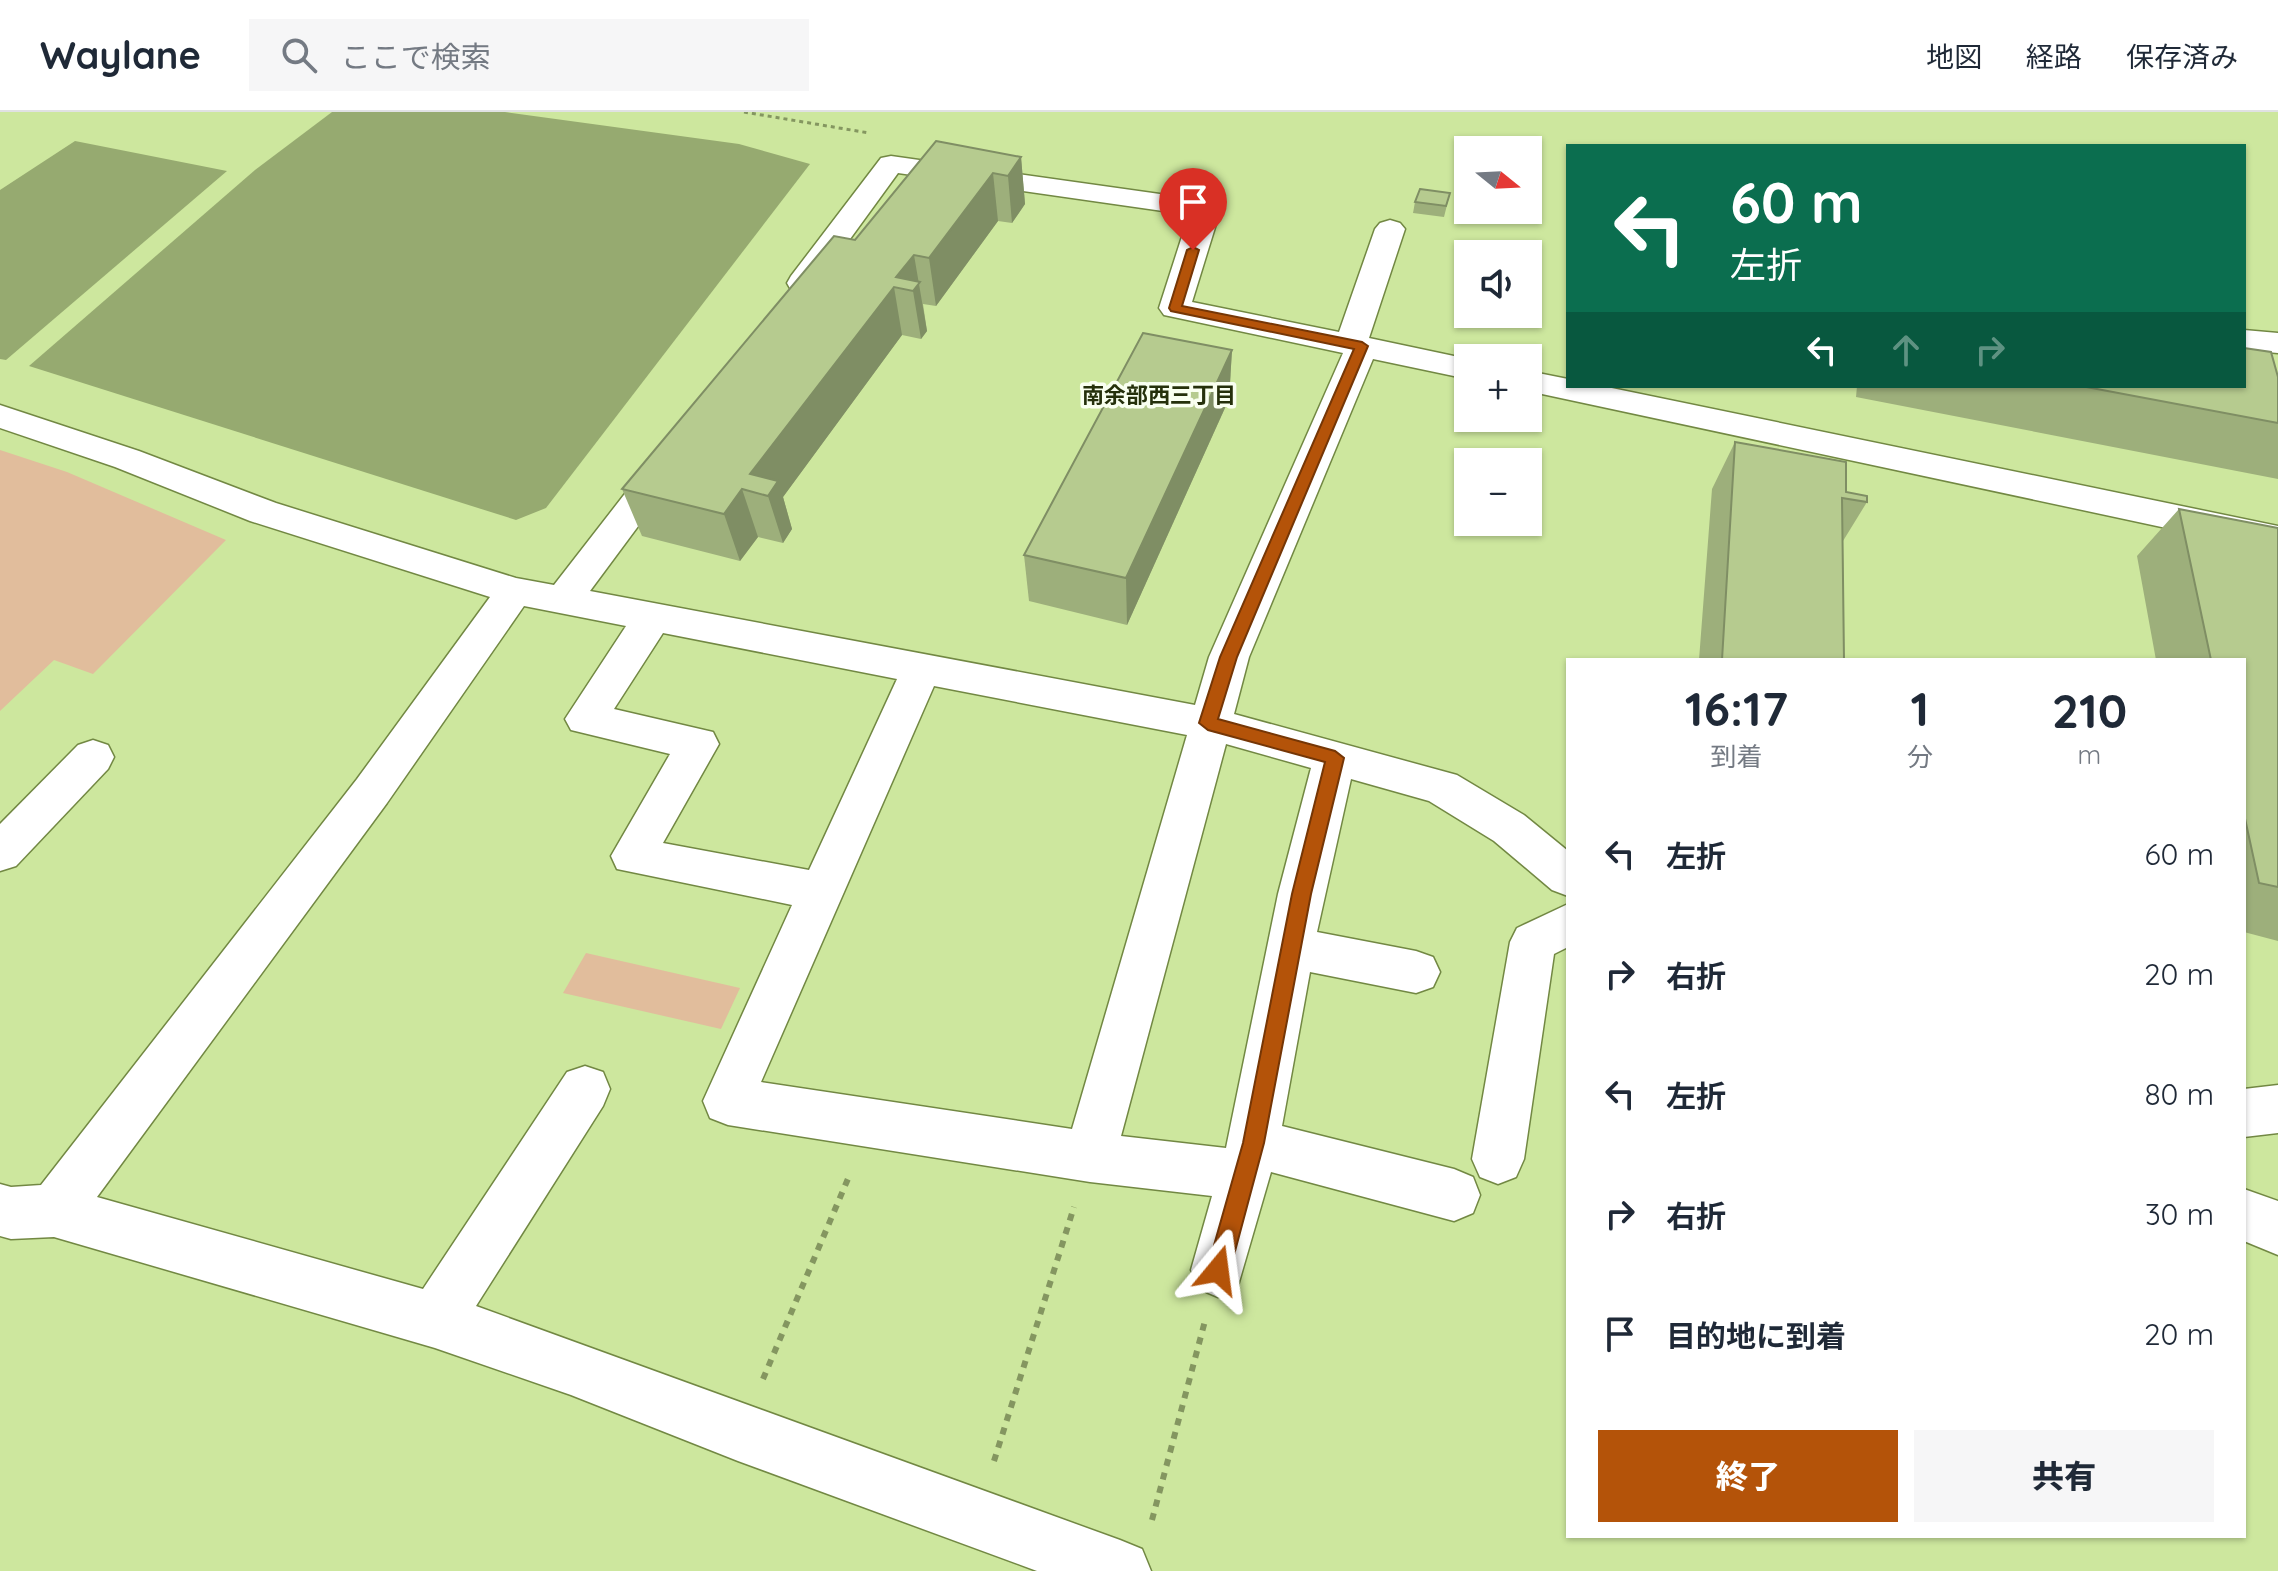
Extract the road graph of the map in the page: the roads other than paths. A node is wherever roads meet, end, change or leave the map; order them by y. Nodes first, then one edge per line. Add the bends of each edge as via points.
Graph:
1 (1390, 229) dead end
2 (788, 302) edge
3 (2246, 340) edge
4 (2278, 343) edge
5 (1356, 345) junction
6 (1454, 366) edge
7 (1542, 383) edge
8 (1566, 386) edge
9 (1586, 388) edge
10 (1701, 402) edge
11 (0, 416) edge
12 (685, 439) edge
13 (2278, 539) edge
14 (515, 591) junction
15 (563, 600) junction
16 (653, 617) junction
17 (922, 667) junction
18 (1208, 723) junction
19 (93, 757) dead end
20 (1335, 758) junction
21 (0, 853) edge
22 (1566, 875) edge
23 (822, 892) junction
24 (1566, 925) edge
25 (1292, 948) junction
26 (1416, 972) dead end
27 (585, 1089) dead end
28 (2278, 1109) edge
29 (2246, 1113) edge
30 (1090, 1157) junction
31 (1249, 1159) junction
32 (1498, 1159) dead end
33 (1454, 1195) dead end
34 (0, 1210) edge
35 (54, 1211) junction
36 (2246, 1216) edge
37 (2278, 1228) edge
38 (1218, 1270) road end
39 (435, 1320) junction
40 (1119, 1558) edge

1 - 5 street
2 - 5 street via 891,164 1171,203 1202,221 1175,308
3 - 4 street
5 - 6 street
5 - 18 street via 1229,657
7 - 8 street
9 - 10 street
10 - 13 street
11 - 14 street via 263,512
12 - 15 street
14 - 15 street
14 - 35 street via 372,791
15 - 16 street
16 - 17 street
16 - 23 street via 586,719 698,744 633,856
17 - 18 street
17 - 23 street
18 - 20 street
18 - 30 street
19 - 21 street
20 - 22 street via 1442,787 1509,828
20 - 25 street
23 - 30 street via 728,1101
24 - 32 street via 1533,942
25 - 26 street
25 - 31 street
27 - 39 street
28 - 29 street
30 - 31 street
31 - 33 street
31 - 38 street
34 - 35 street
35 - 39 street
36 - 37 street
39 - 40 street via 974,1518

